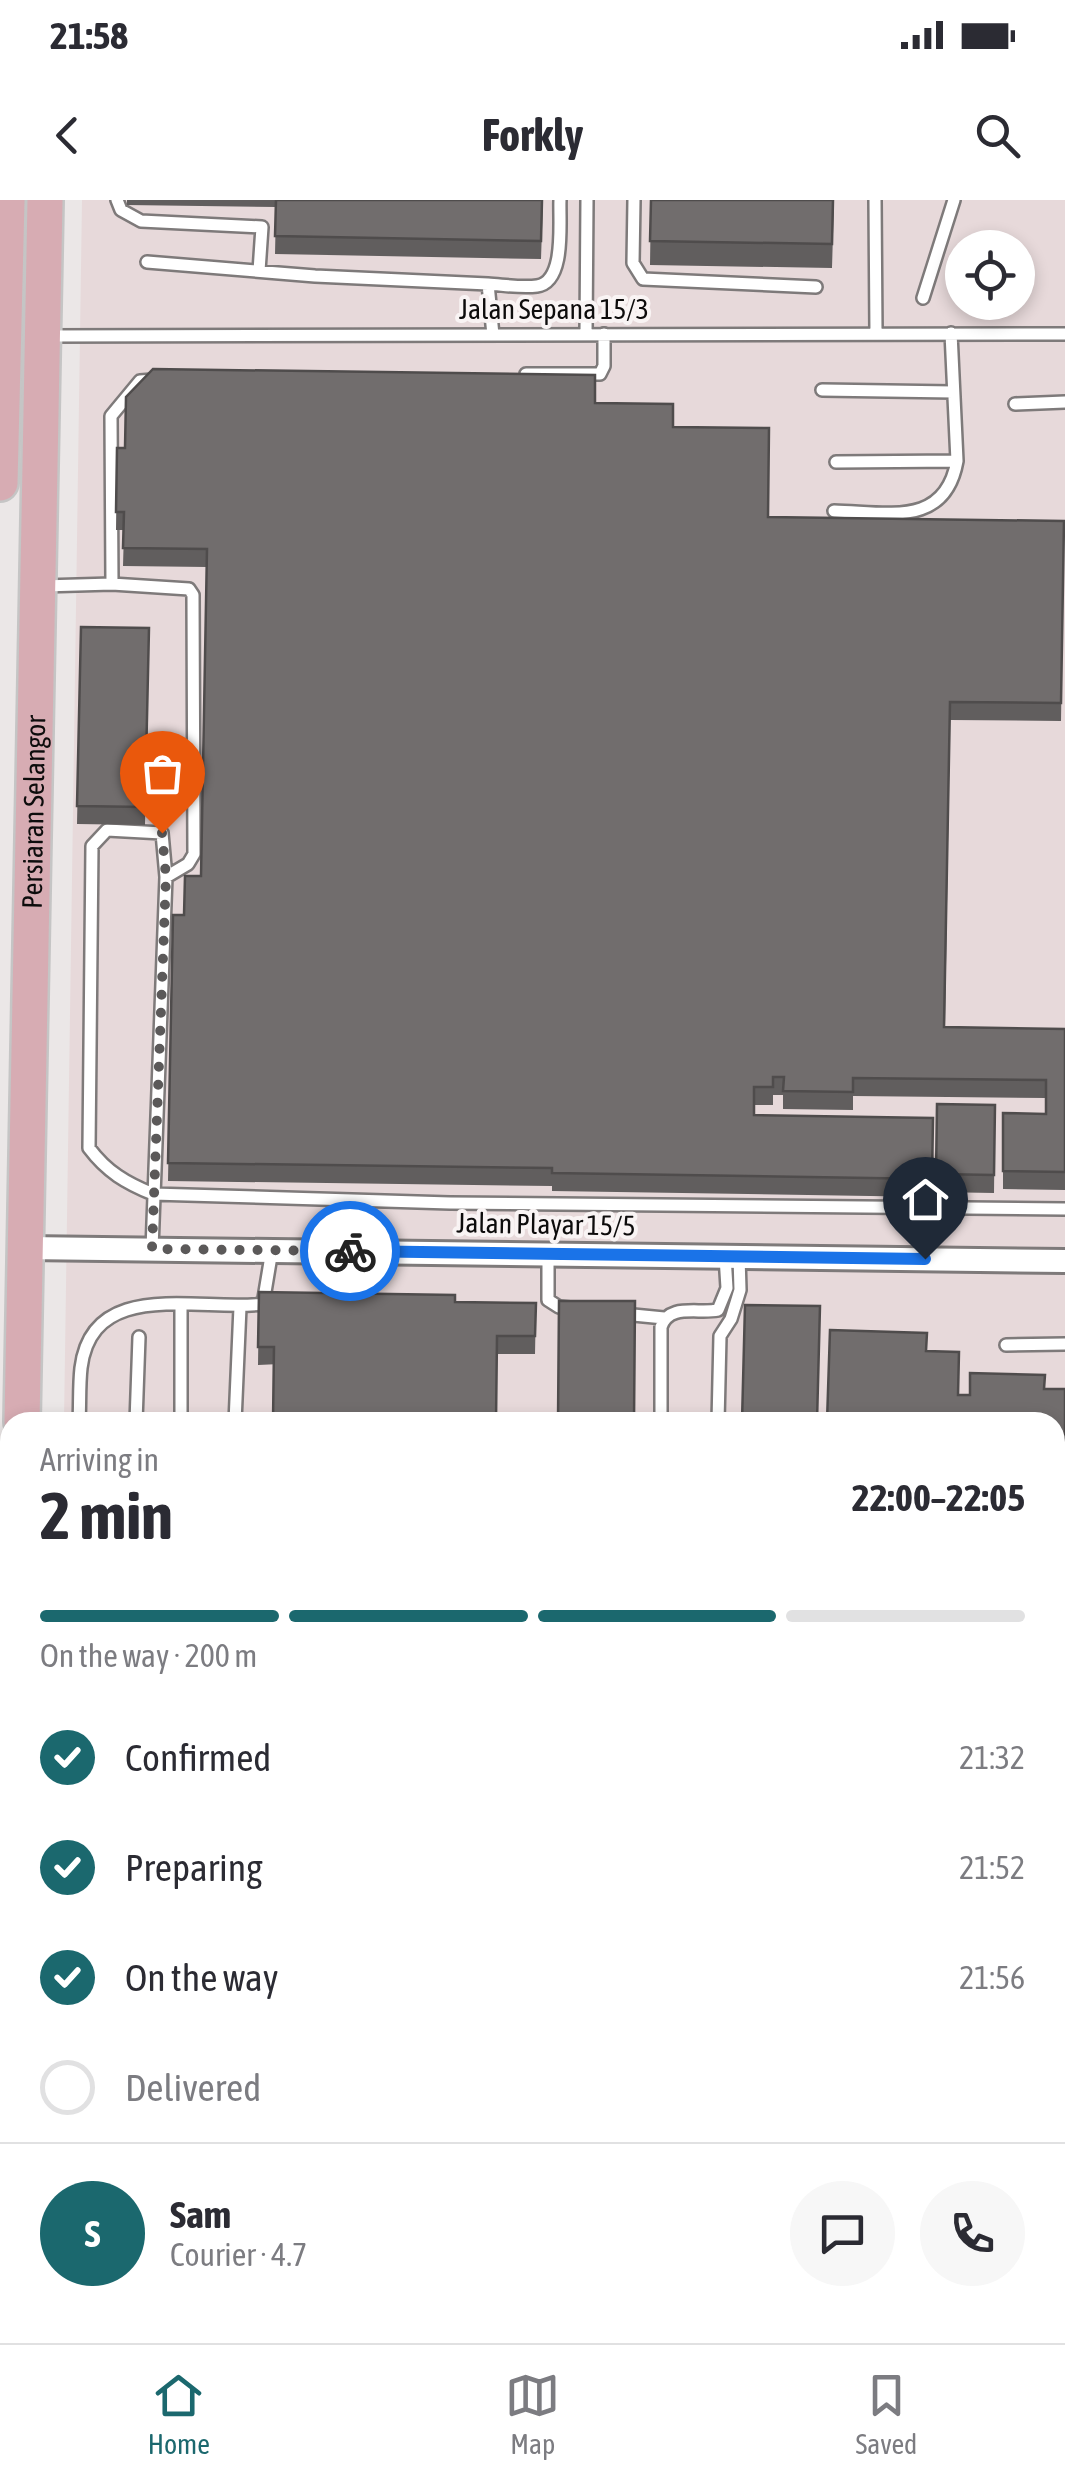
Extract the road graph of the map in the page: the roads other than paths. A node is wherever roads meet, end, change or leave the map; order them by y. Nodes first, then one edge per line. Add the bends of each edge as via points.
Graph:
1 (7, 200) edge
2 (45, 200) edge
3 (117, 200) edge
4 (560, 200) edge
5 (587, 200) edge
6 (634, 200) edge
7 (875, 200) edge
8 (954, 200) edge
9 (148, 262) dead end
10 (260, 271) junction
11 (488, 284) junction
12 (816, 288) dead end
13 (924, 298) dead end
14 (876, 333) junction
15 (950, 333) junction
16 (493, 334) junction
17 (586, 334) junction
18 (604, 334) junction
19 (1065, 334) edge
20 (43, 336) junction
21 (504, 374) edge
22 (159, 380) edge
23 (822, 390) dead end
24 (954, 392) junction
25 (1065, 402) edge
26 (1014, 404) dead end
27 (957, 461) junction
28 (836, 462) dead end
29 (0, 483) edge
30 (834, 511) dead end
31 (112, 584) junction
32 (38, 586) junction
33 (166, 877) junction
34 (154, 1194) junction
35 (1065, 1209) edge
36 (26, 1248) junction
37 (152, 1249) junction
38 (272, 1250) junction
39 (548, 1254) junction
40 (732, 1256) junction
41 (1065, 1260) edge
42 (181, 1306) junction
43 (240, 1307) junction
44 (577, 1309) edge
45 (612, 1313) edge
46 (664, 1318) junction
47 (139, 1337) dead end
48 (1065, 1344) edge
49 (1006, 1345) dead end
50 (22, 1412) edge
51 (80, 1412) edge
52 (136, 1412) edge
53 (181, 1412) edge
54 (235, 1412) edge
55 (661, 1412) edge
56 (718, 1412) edge

1 - 29 main road
2 - 20 main road, Persiaran Selangor
3 - 10 lane via 141,221 262,227
4 - 11 lane via 559,251 549,281
5 - 17 lane
6 - 12 lane via 633,263 643,279
7 - 14 lane
8 - 13 lane
9 - 10 lane
10 - 11 lane
11 - 16 lane
14 - 15 lane, Jalan Sepana 15/3
14 - 18 lane, Jalan Sepana 15/3
15 - 19 lane, Jalan Sepana 15/3
15 - 24 lane
16 - 17 lane, Jalan Sepana 15/3
16 - 20 lane, Jalan Sepana 15/3
17 - 18 lane, Jalan Sepana 15/3
18 - 21 lane via 600,374
20 - 32 main road, Persiaran Selangor
22 - 31 lane via 140,381 111,416
23 - 24 lane
24 - 27 lane
25 - 26 lane
27 - 28 lane
27 - 30 lane via 942,498 918,512
31 - 32 lane
31 - 33 lane via 189,589 193,596 194,854
32 - 36 main road, Persiaran Selangor
33 - 34 lane
33 - 34 lane via 162,833 107,830 92,846 89,1148 104,1168
34 - 35 lane
34 - 37 lane
36 - 37 street, Jalan Playar 15/5
36 - 50 main road, Persiaran Selangor
37 - 38 street, Jalan Playar 15/5
38 - 39 street, Jalan Playar 15/5
38 - 43 lane via 263,1304
39 - 40 street, Jalan Playar 15/5
39 - 44 lane via 548,1300
40 - 41 street, Jalan Playar 15/5
40 - 46 lane via 718,1310
40 - 56 lane via 740,1290 720,1336
42 - 43 lane
42 - 51 lane via 135,1305 111,1314 93,1334 81,1365
42 - 53 lane
43 - 54 lane
45 - 46 lane
46 - 55 lane
47 - 52 lane
48 - 49 lane

